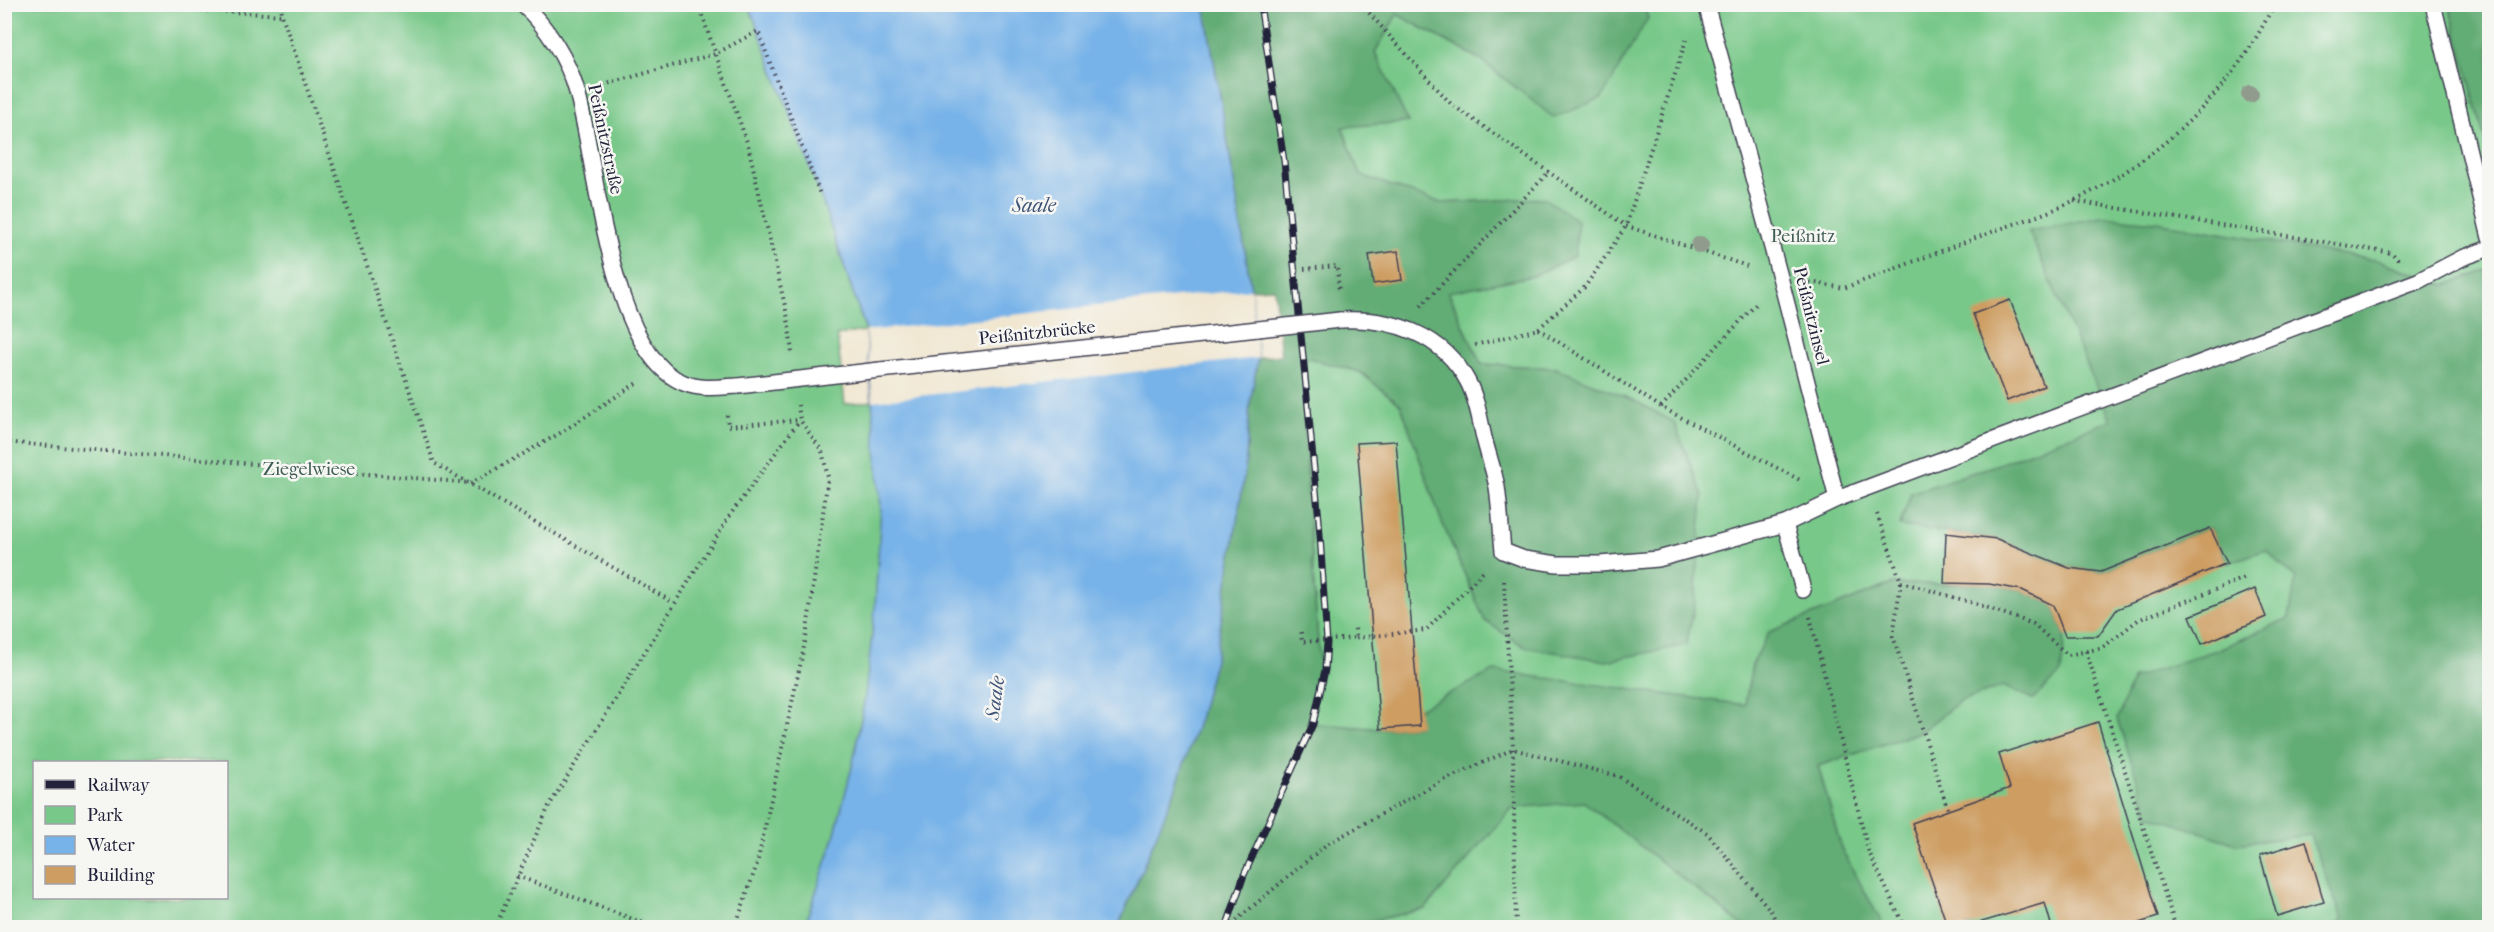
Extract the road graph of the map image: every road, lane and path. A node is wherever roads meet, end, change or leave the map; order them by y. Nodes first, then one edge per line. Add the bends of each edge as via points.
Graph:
1 (93, 4) edge
2 (281, 4) edge
3 (522, 4) edge
4 (698, 4) edge
5 (1361, 4) edge
6 (1706, 4) edge
7 (2274, 4) edge
8 (2433, 4) edge
9 (282, 15) junction
10 (1687, 38) dead end
11 (715, 54) junction
12 (577, 92) junction
13 (1549, 172) junction
14 (820, 194) dead end
15 (2073, 201) junction
16 (1626, 226) junction
17 (2490, 238) edge
18 (2490, 248) edge
19 (1304, 269) dead end
20 (1780, 277) junction
21 (2418, 281) junction
22 (1340, 320) junction
23 (1402, 326) junction
24 (1538, 329) junction
25 (1445, 352) junction
26 (794, 364) dead end
27 (660, 366) junction
28 (797, 397) dead end
29 (1661, 407) junction
30 (800, 420) junction
31 (756, 425) dead end
32 (4, 442) edge
33 (471, 483) junction
34 (1869, 488) junction
35 (1838, 499) junction
36 (1785, 524) junction
37 (1503, 551) junction
38 (2247, 577) dead end
39 (1901, 582) junction
40 (1803, 590) joint
41 (674, 603) junction
42 (1355, 628) dead end
43 (1301, 632) dead end
44 (1356, 638) junction
45 (2086, 651) junction
46 (1513, 750) junction
47 (1948, 810) dead end
48 (517, 876) junction
49 (495, 927) edge
50 (657, 927) edge
51 (735, 927) edge
52 (1227, 927) edge
53 (1516, 927) edge
54 (1779, 927) edge
55 (1905, 927) edge
56 (2176, 927) edge

1 - 9 path
2 - 9 path
3 - 12 lane, Peißnitzstraße via 562,56
4 - 11 path
5 - 13 path via 1451,104
6 - 20 lane, Peißnitzinsel
7 - 15 path via 2226,82 2202,108 2172,137 2130,168
8 - 17 lane
9 - 33 path via 434,463
10 - 16 path
11 - 12 path
11 - 14 path via 758,31
11 - 26 path via 748,144 788,319
12 - 27 lane, Peißnitzstraße via 622,295 639,338
13 - 16 path
13 - 23 path
15 - 20 path via 1844,288
15 - 21 path via 2392,253
16 - 20 path
16 - 24 path via 1585,287
18 - 21 lane
19 - 22 path via 1337,266
20 - 29 path
20 - 35 lane, Peißnitzinsel
21 - 34 lane
22 - 23 lane via 1363,319
22 - 27 lane, Peißnitzbrücke, bridge via 738,386 690,385
23 - 25 lane
24 - 25 path
24 - 29 path
25 - 37 lane via 1465,376 1475,399 1496,486
27 - 33 path via 593,413
28 - 30 path
29 - 35 path
30 - 31 path
30 - 41 path via 730,515
30 - 51 path via 822,451 828,477 806,638 757,864
32 - 33 path
33 - 41 path
34 - 35 lane
34 - 39 path
35 - 36 lane
36 - 37 lane via 1658,559 1557,564
36 - 40 lane
37 - 44 path via 1426,630
37 - 46 path
38 - 45 path via 2138,620 2102,648
39 - 45 path via 2033,624 2068,655
39 - 47 path via 1893,636
40 - 55 path via 1868,850
41 - 48 path via 549,806
42 - 44 path
43 - 44 path via 1302,642
45 - 56 path
46 - 52 path via 1440,782 1327,844
46 - 53 path
46 - 54 path via 1618,777 1707,833 1771,911
48 - 49 path
48 - 50 path

